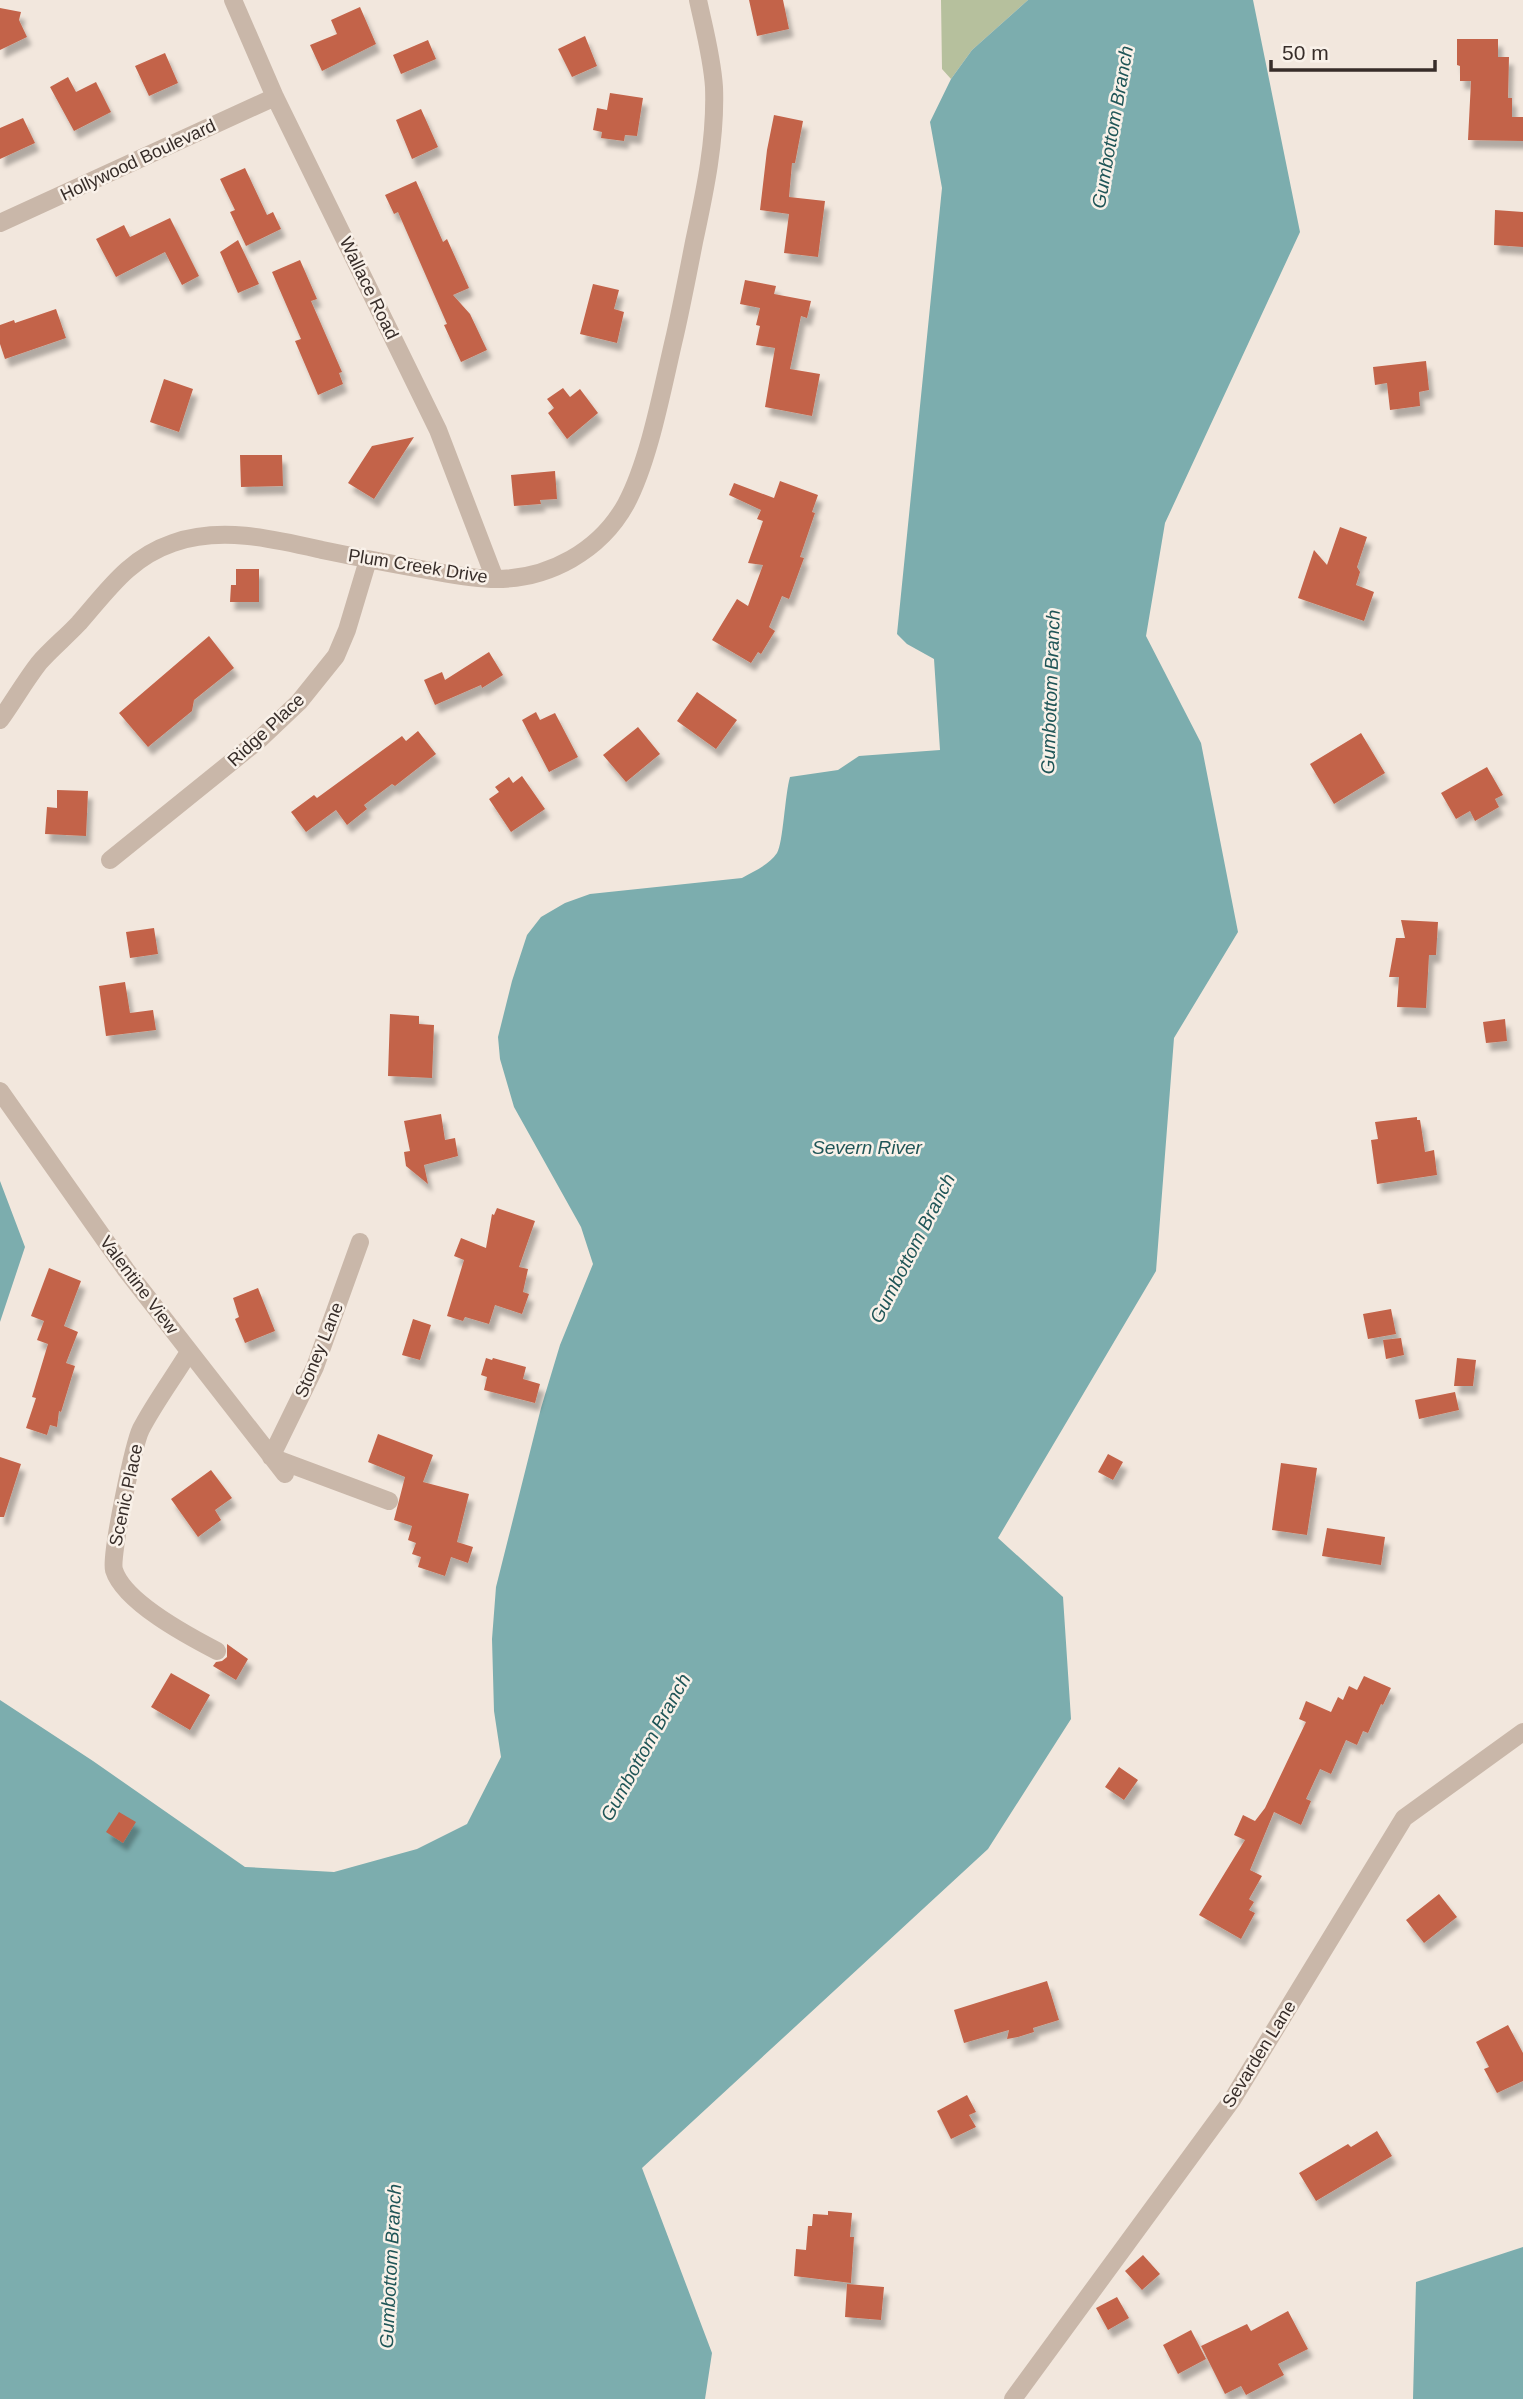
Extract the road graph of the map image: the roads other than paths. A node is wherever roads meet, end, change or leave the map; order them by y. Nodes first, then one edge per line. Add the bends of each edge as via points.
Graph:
1 (233, 0) edge
2 (698, 0) edge
3 (275, 97) junction
4 (0, 223) edge
5 (368, 560) junction
6 (495, 579) junction
7 (0, 720) edge
8 (110, 860) dead end
9 (0, 1091) edge
10 (360, 1242) dead end
11 (190, 1352) junction
12 (271, 1457) junction
13 (285, 1474) dead end
14 (389, 1501) dead end
15 (217, 1651) dead end
16 (1523, 1732) edge
17 (1013, 2399) edge

1 - 3 street, Wallace Road
2 - 6 street, Plum Creek Drive via 714,85 712,146 677,328 641,464 626,503 579,556 546,571
3 - 4 street, Hollywood Boulevard
3 - 6 street, Wallace Road via 438,430
5 - 6 street, Plum Creek Drive
5 - 7 street, Plum Creek Drive via 229,534 173,543 114,580 40,663
5 - 8 street, Ridge Place via 336,656 299,702
9 - 11 street, Valentine View
10 - 12 street, Stoney Lane via 315,1367
11 - 12 street, Valentine View
11 - 15 street, Scenic Place via 140,1431 113,1545 114,1569 130,1595 182,1633
12 - 13 street, Valentine View
12 - 14 street
16 - 17 street, Sevarden Lane via 1404,1818 1233,2100

